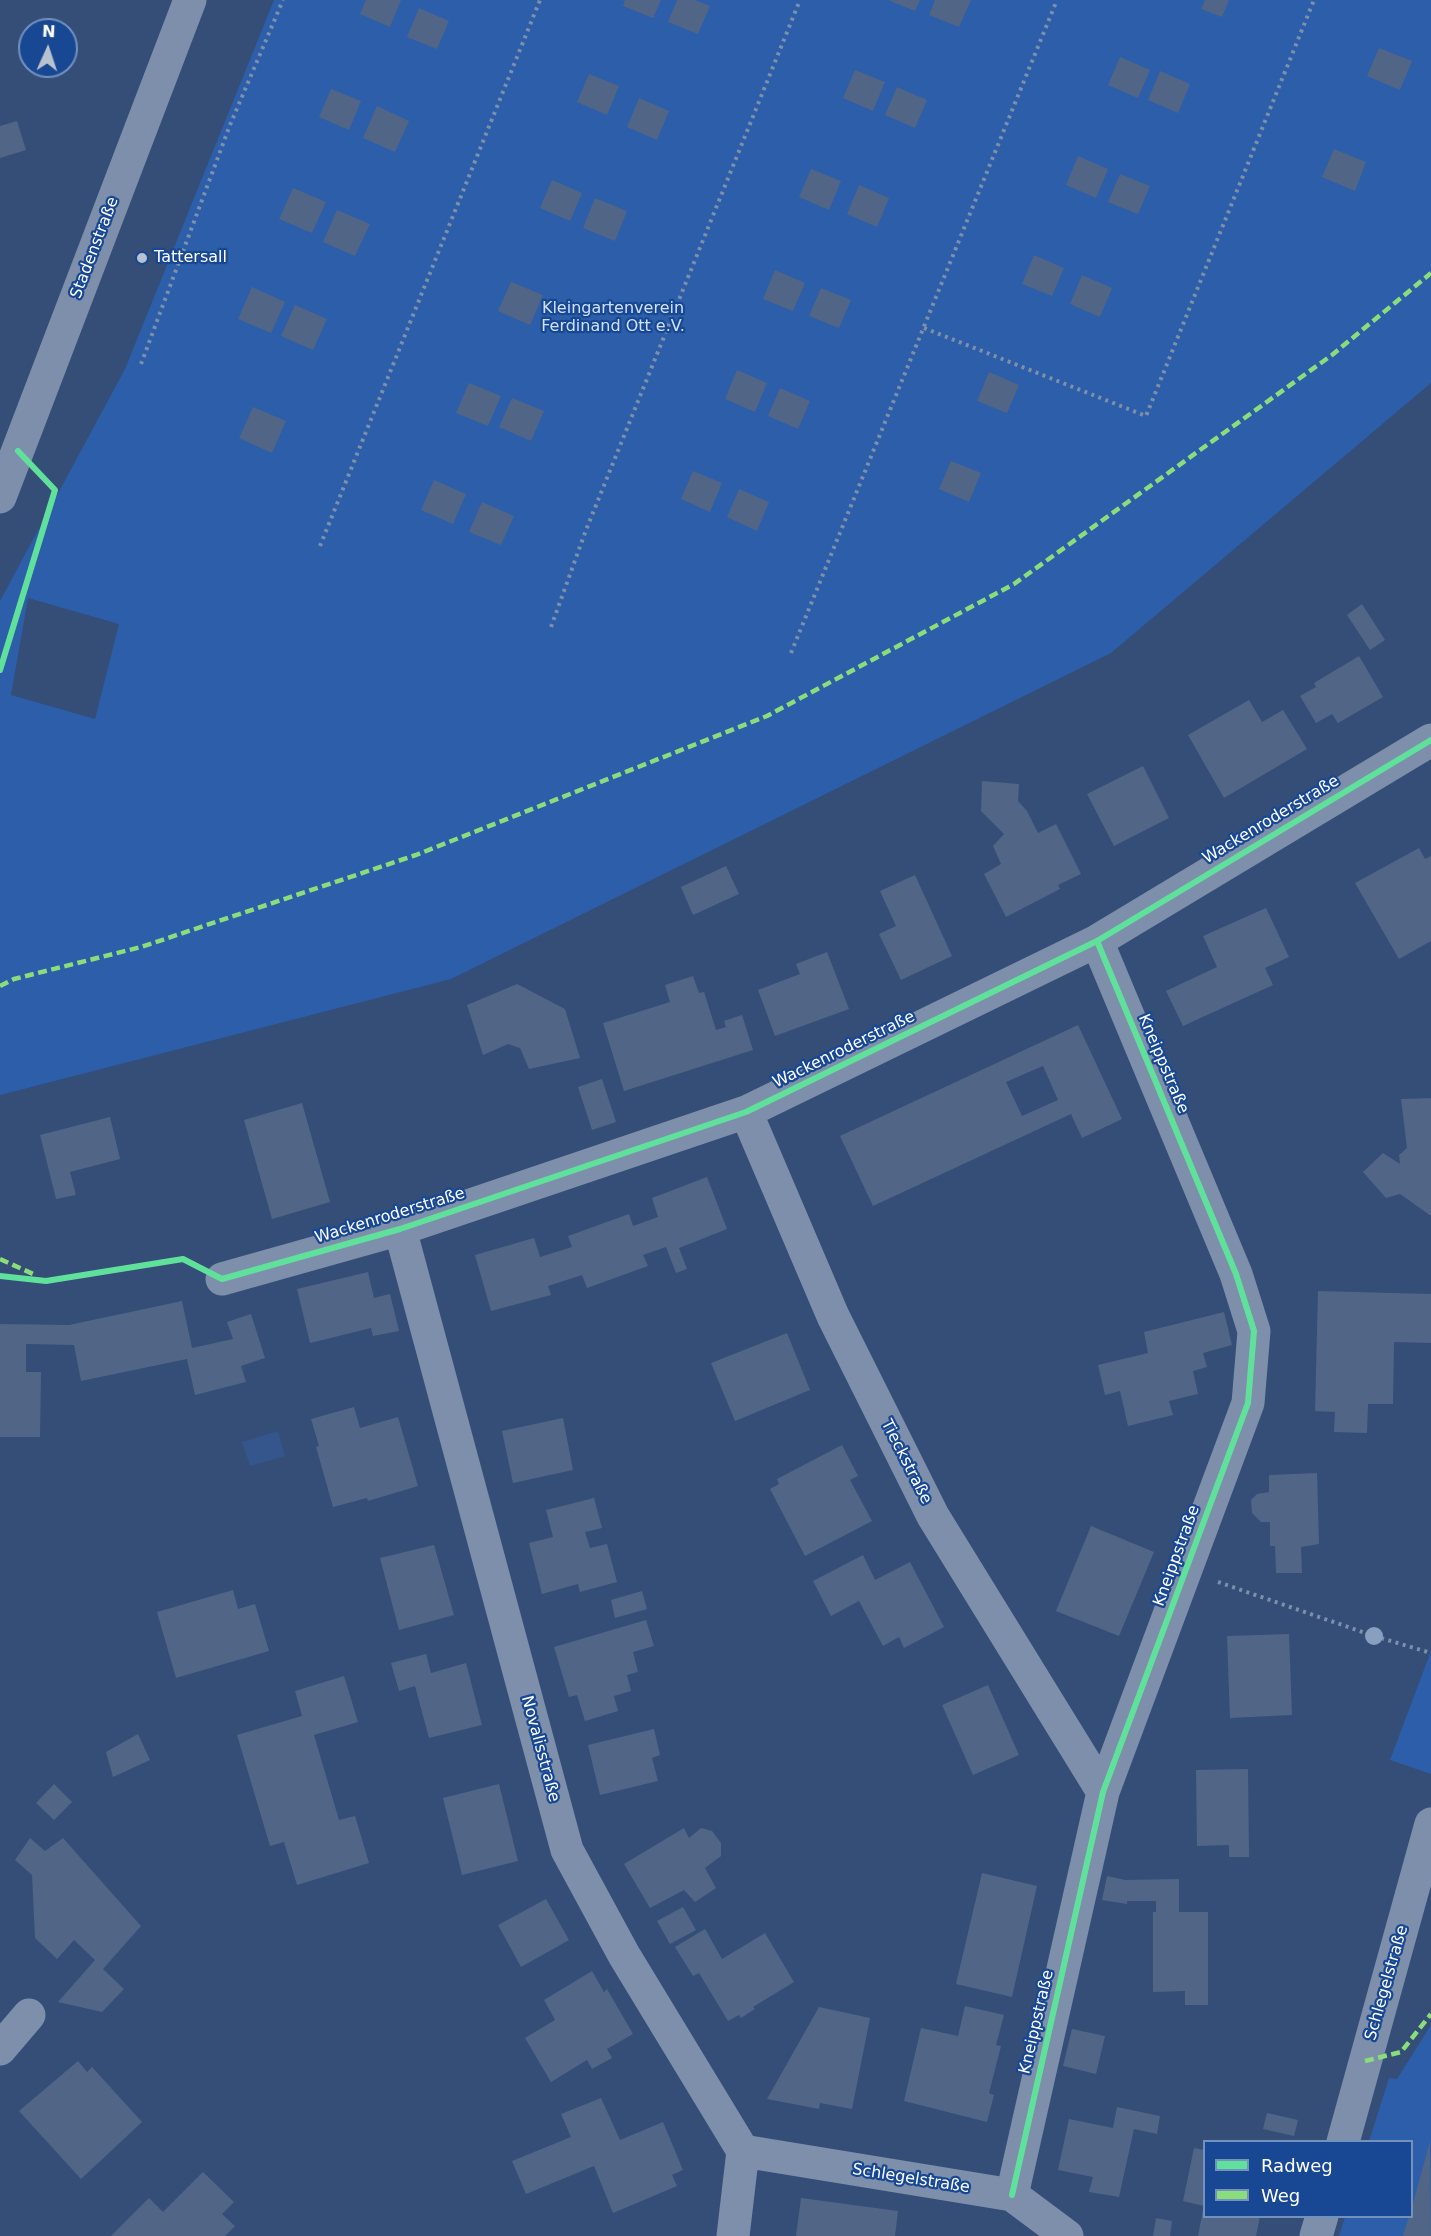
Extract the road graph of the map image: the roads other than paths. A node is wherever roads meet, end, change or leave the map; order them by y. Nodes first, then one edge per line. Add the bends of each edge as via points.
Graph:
1 (190, 0) edge
2 (9, 448) edge
3 (0, 497) edge
4 (1431, 740) edge
5 (1097, 941) junction
6 (746, 1112) junction
7 (400, 1229) junction
8 (222, 1279) dead end
9 (1103, 1792) junction
10 (1431, 1824) edge
11 (29, 2015) dead end
12 (0, 2049) edge
13 (1344, 2140) edge
14 (743, 2151) junction
15 (1012, 2195) junction
16 (1322, 2218) edge
17 (734, 2236) edge
18 (1067, 2236) edge
19 (1316, 2236) edge

1 - 2 street, Stadenstraße
2 - 3 street, Stadenstraße
4 - 5 street, Wackenroderstraße
5 - 6 street, Wackenroderstraße
5 - 9 street, Kneippstraße via 1236,1274 1254,1331 1248,1403
6 - 7 street, Wackenroderstraße
6 - 9 street, Tieckstraße via 833,1317 933,1516
7 - 8 street, Wackenroderstraße
7 - 14 street, Novalisstraße via 567,1850 624,1955
9 - 15 street, Kneippstraße
10 - 13 street, Schlegelstraße
11 - 12 street
14 - 15 street, Schlegelstraße
14 - 17 street
15 - 18 street, Schlegelstraße
16 - 19 street

